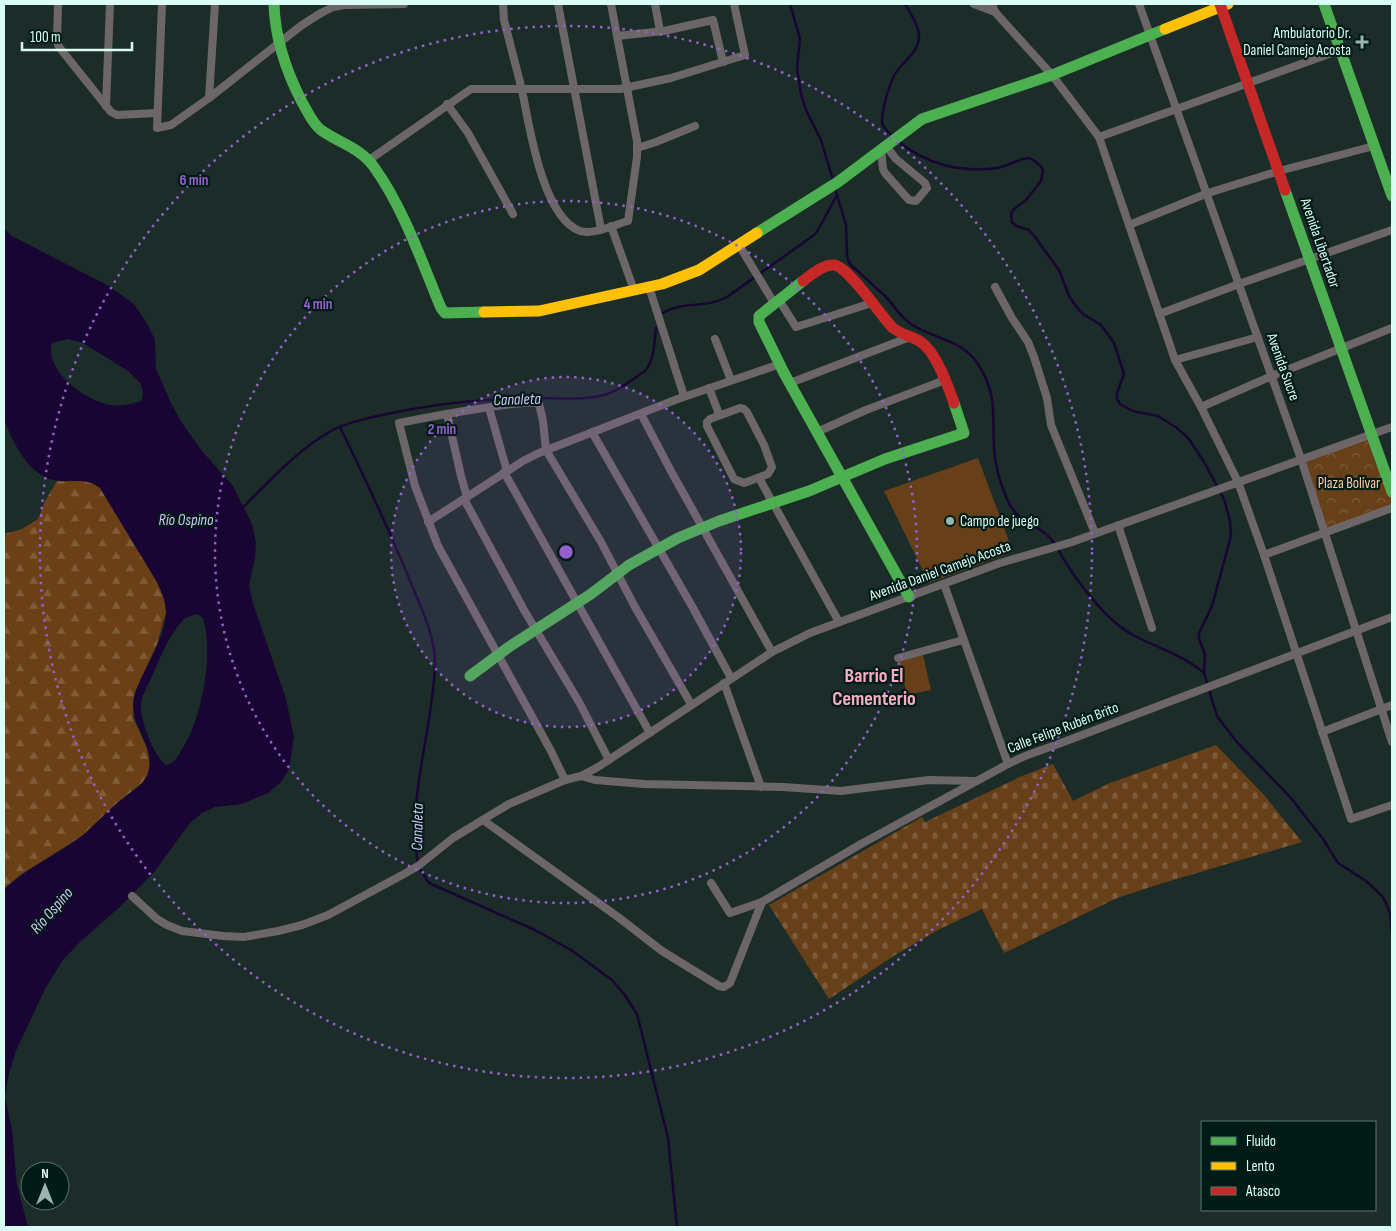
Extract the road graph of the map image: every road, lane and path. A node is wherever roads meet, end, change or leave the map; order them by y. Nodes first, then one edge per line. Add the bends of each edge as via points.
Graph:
1 (58, 4) edge
2 (110, 4) edge
3 (162, 4) edge
4 (215, 4) edge
5 (274, 4) edge
6 (404, 4) edge
7 (503, 4) edge
8 (558, 4) edge
9 (611, 4) edge
10 (655, 4) edge
11 (734, 4) edge
12 (974, 4) edge
13 (992, 4) edge
14 (1139, 4) edge
15 (1324, 4) edge
16 (1223, 5) edge
17 (995, 12) junction
18 (660, 32) junction
19 (1151, 35) junction
20 (617, 36) junction
21 (278, 45) junction
22 (1340, 50) junction
23 (723, 62) junction
24 (1052, 75) junction
25 (1249, 82) junction
26 (521, 88) junction
27 (628, 88) junction
28 (574, 90) junction
29 (209, 98) junction
30 (447, 104) junction
31 (106, 106) junction
32 (1177, 108) junction
33 (157, 113) junction
34 (695, 126) dead end
35 (1099, 136) junction
36 (890, 143) junction
37 (1374, 146) junction
38 (637, 148) junction
39 (369, 160) junction
40 (1279, 171) junction
41 (1208, 194) junction
42 (1392, 196) edge
43 (513, 214) dead end
44 (1128, 225) junction
45 (611, 226) junction
46 (600, 229) junction
47 (1392, 230) edge
48 (740, 245) junction
49 (1309, 259) junction
50 (1239, 284) junction
51 (649, 287) junction
52 (995, 287) dead end
53 (634, 290) junction
54 (777, 302) junction
55 (872, 303) junction
56 (1159, 314) junction
57 (1392, 328) edge
58 (910, 336) junction
59 (1258, 336) junction
60 (715, 339) dead end
61 (1340, 348) junction
62 (1176, 360) junction
63 (780, 364) junction
64 (1272, 376) junction
65 (731, 380) junction
66 (945, 380) junction
67 (790, 383) junction
68 (709, 388) junction
69 (684, 396) junction
70 (1201, 407) junction
71 (489, 408) junction
72 (447, 414) junction
73 (641, 414) junction
74 (719, 414) junction
75 (1392, 427) edge
76 (592, 432) junction
77 (817, 432) junction
78 (1372, 434) junction
79 (546, 450) junction
80 (1301, 459) junction
81 (505, 472) junction
82 (841, 476) junction
83 (759, 478) junction
84 (1238, 482) junction
85 (1392, 492) edge
86 (465, 498) junction
87 (773, 504) junction
88 (1392, 508) edge
89 (428, 522) junction
90 (1118, 525) junction
91 (703, 528) junction
92 (1095, 533) junction
93 (1325, 533) junction
94 (658, 548) junction
95 (1264, 555) junction
96 (617, 574) junction
97 (944, 584) junction
98 (910, 597) junction
99 (577, 603) junction
100 (1392, 617) edge
101 (839, 622) junction
102 (1152, 628) dead end
103 (536, 630) junction
104 (1356, 631) junction
105 (963, 640) junction
106 (772, 652) junction
107 (1296, 654) junction
108 (498, 655) junction
109 (898, 658) dead end
110 (470, 676) dead end
111 (731, 678) junction
112 (724, 683) junction
113 (691, 704) junction
114 (1392, 705) edge
115 (1382, 709) junction
116 (1322, 732) junction
117 (650, 733) junction
118 (1392, 742) edge
119 (610, 760) junction
120 (1008, 764) junction
121 (581, 776) junction
122 (565, 780) junction
123 (976, 781) junction
124 (761, 787) junction
125 (1392, 805) edge
126 (483, 820) junction
127 (711, 883) dead end
128 (132, 896) dead end
129 (762, 902) junction

1 - 31 street via 59,47
2 - 31 street
3 - 33 street
4 - 29 street
5 - 21 street
6 - 21 street via 333,8 302,25
7 - 26 street
8 - 28 street
9 - 20 street
10 - 18 street
11 - 23 street via 745,55
12 - 17 street
13 - 17 street
14 - 19 street, Avenida Sucre
15 - 22 street
16 - 19 street
16 - 25 street, Avenida Libertador
17 - 24 street
18 - 20 street
18 - 23 street via 713,20
19 - 24 street
19 - 32 street, Avenida Sucre
20 - 27 street
21 - 29 street
21 - 39 street via 297,92 319,129 361,152
22 - 25 street
22 - 37 street
23 - 27 street
24 - 35 street
24 - 36 street via 929,116
25 - 32 street
25 - 40 street, Avenida Libertador
26 - 28 street
26 - 30 street via 471,89
26 - 46 street via 537,161 554,205 577,230 589,232
27 - 28 street
27 - 38 street
28 - 46 street
29 - 33 street via 162,128 157,128
30 - 39 street
30 - 43 street via 468,133
31 - 33 street via 117,115
32 - 35 street
32 - 41 street, Avenida Sucre
34 - 38 street
35 - 44 street
36 - 36 street via 896,160 925,183 926,192 916,201 909,200 883,168
36 - 48 street via 834,185
37 - 40 street
37 - 42 street
38 - 45 street via 628,221
39 - 53 street via 407,225 440,308 445,313 539,311
40 - 41 street
40 - 49 street, Avenida Libertador
41 - 44 street
41 - 50 street, Avenida Sucre
44 - 56 street
45 - 46 street
45 - 53 street
47 - 49 street
48 - 51 street via 700,270
48 - 54 street
49 - 50 street
49 - 61 street, Avenida Libertador
50 - 56 street
50 - 59 street, Avenida Sucre
51 - 53 street
51 - 69 street
52 - 92 street via 1028,342 1047,398 1051,425
54 - 55 street via 796,327
54 - 55 street via 812,275 834,265 848,273
54 - 63 street via 758,318
55 - 58 street via 898,332
56 - 62 street
57 - 61 street
58 - 66 street via 926,346
58 - 67 street
59 - 62 street
59 - 64 street, Avenida Sucre
60 - 65 street
61 - 64 street
61 - 78 street, Avenida Libertador
62 - 70 street
63 - 65 street
63 - 67 street
64 - 70 street
64 - 80 street, Avenida Sucre
65 - 68 street
66 - 77 street
66 - 82 street via 964,433
67 - 77 street
68 - 69 street
68 - 74 street
69 - 73 street
70 - 84 street
71 - 72 street
71 - 79 street via 530,402 539,404
71 - 81 street
72 - 86 street
72 - 89 street via 399,423
73 - 76 street
73 - 91 street
74 - 83 street via 710,418 707,426 734,479 744,483
74 - 83 street via 740,408 747,412 772,467 768,474
75 - 78 street, Avenida Daniel Camejo Acosta
76 - 79 street
76 - 94 street
77 - 82 street
78 - 80 street, Avenida Daniel Camejo Acosta
78 - 85 street, Avenida Libertador
79 - 81 street
79 - 96 street
80 - 84 street, Avenida Daniel Camejo Acosta
80 - 93 street, Avenida Sucre
81 - 86 street
81 - 99 street
82 - 87 street
82 - 98 street
83 - 87 street
84 - 90 street, Avenida Daniel Camejo Acosta
84 - 95 street
86 - 89 street
86 - 103 street
87 - 91 street
87 - 101 street
88 - 93 street
89 - 108 street via 444,558
90 - 92 street, Avenida Daniel Camejo Acosta
90 - 102 street
91 - 94 street
91 - 106 street
92 - 97 street, Avenida Daniel Camejo Acosta
93 - 95 street
93 - 104 street, Avenida Sucre
94 - 96 street
94 - 111 street
95 - 107 street
96 - 99 street
96 - 113 street
97 - 98 street, Avenida Daniel Camejo Acosta
97 - 105 street
98 - 101 street, Avenida Daniel Camejo Acosta
99 - 103 street
99 - 117 street
100 - 104 street, Calle Felipe Rubén Brito
101 - 106 street, Avenida Daniel Camejo Acosta
103 - 108 street
103 - 119 street
104 - 107 street, Calle Felipe Rubén Brito
104 - 115 street, Avenida Sucre
105 - 109 street
105 - 120 street
106 - 111 street, Avenida Daniel Camejo Acosta
107 - 116 street
107 - 120 street, Calle Felipe Rubén Brito
108 - 110 street
108 - 122 street
111 - 112 street, Avenida Daniel Camejo Acosta
112 - 113 street, Avenida Daniel Camejo Acosta
112 - 124 street
113 - 117 street, Avenida Daniel Camejo Acosta
114 - 115 street
115 - 116 street
115 - 118 street, Avenida Sucre
116 - 125 street via 1351,819
117 - 119 street, Avenida Daniel Camejo Acosta
119 - 121 street, Avenida Daniel Camejo Acosta
120 - 123 street, Calle Felipe Rubén Brito
121 - 122 street
121 - 124 street via 644,784
122 - 126 street via 522,798
123 - 124 street via 929,780 841,791
123 - 129 street, Calle Felipe Rubén Brito
126 - 128 street via 453,838 418,866 328,915 258,936 222,936 174,928 157,919
126 - 129 street via 662,951 719,986 730,983
127 - 129 street, Calle Felipe Rubén Brito via 730,914

